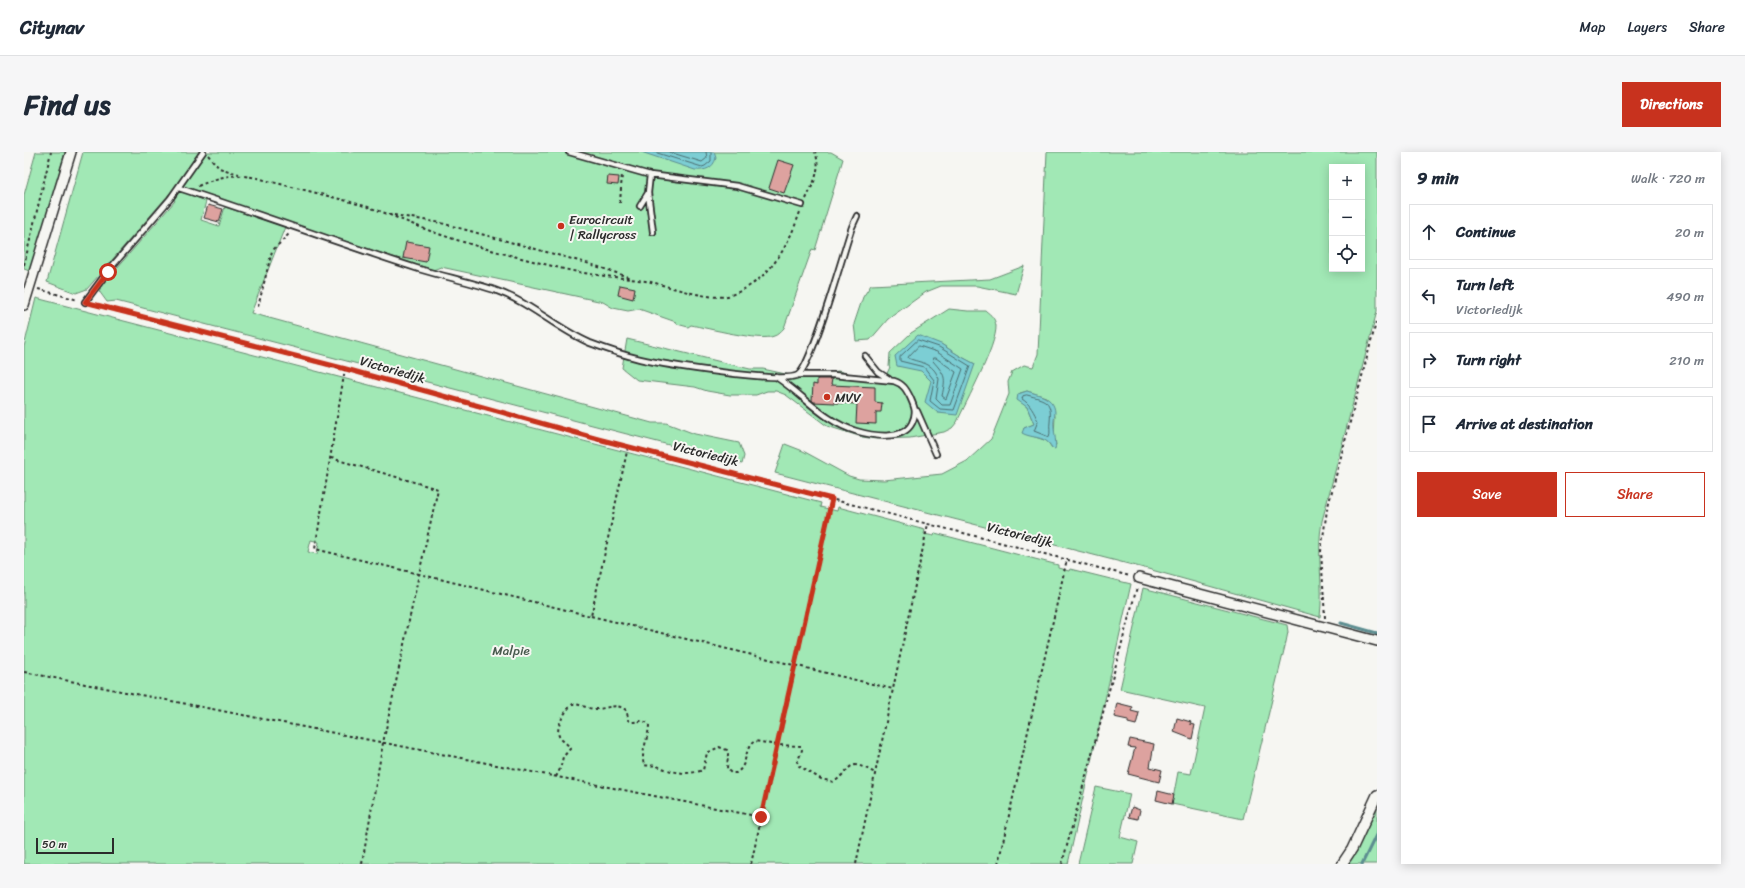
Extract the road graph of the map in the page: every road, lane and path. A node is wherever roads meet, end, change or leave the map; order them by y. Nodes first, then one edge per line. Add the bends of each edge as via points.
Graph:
1 (51, 152) edge
2 (70, 152) edge
3 (203, 152) edge
4 (206, 152) edge
5 (569, 152) edge
6 (579, 152) edge
7 (815, 152) edge
8 (585, 157) junction
9 (623, 167) junction
10 (650, 175) junction
11 (246, 176) junction
12 (179, 188) junction
13 (195, 188) dead end
14 (648, 193) junction
15 (620, 203) dead end
16 (802, 205) junction
17 (640, 206) dead end
18 (383, 213) junction
19 (857, 216) dead end
20 (296, 227) junction
21 (653, 232) dead end
22 (24, 265) edge
23 (637, 280) junction
24 (29, 287) junction
25 (85, 302) junction
26 (24, 305) edge
27 (258, 307) dead end
28 (1377, 319) edge
29 (865, 356) dead end
30 (346, 369) junction
31 (799, 375) junction
32 (776, 378) junction
33 (891, 380) junction
34 (916, 410) junction
35 (628, 447) junction
36 (936, 454) dead end
37 (331, 458) junction
38 (832, 499) junction
39 (928, 524) junction
40 (1067, 559) junction
41 (418, 574) junction
42 (1139, 578) junction
43 (591, 616) junction
44 (1325, 627) junction
45 (1377, 641) edge
46 (795, 666) junction
47 (24, 672) edge
48 (893, 689) junction
49 (383, 743) junction
50 (777, 745) junction
51 (875, 773) junction
52 (556, 777) junction
53 (1377, 795) edge
54 (761, 817) junction
55 (362, 864) edge
56 (751, 864) edge
57 (856, 864) edge
58 (998, 864) edge
59 (1062, 864) edge
60 (1342, 864) edge

1 - 22 path
2 - 24 street
3 - 12 lane
4 - 11 path via 219,168
5 - 8 lane
6 - 8 lane
7 - 16 path via 818,168 813,185
8 - 9 lane
9 - 10 lane
9 - 15 path
10 - 14 lane
10 - 16 lane via 737,186
11 - 13 path via 226,176
11 - 18 path
12 - 20 lane
12 - 25 lane
14 - 17 lane
14 - 21 lane
16 - 23 path via 775,264 749,286 730,295 704,296
18 - 23 path via 441,223 590,264
18 - 23 path via 462,241 559,268
19 - 31 lane via 810,356
20 - 27 path via 272,252
20 - 32 lane via 418,268 498,291 539,311 588,342 621,354 665,365
24 - 25 path, Victoriedijk
24 - 26 street
25 - 30 path, Victoriedijk
28 - 44 path via 1327,510 1320,552
29 - 33 lane via 878,372
30 - 35 path, Victoriedijk
30 - 37 path
31 - 32 lane
31 - 33 lane
32 - 34 lane via 824,415 846,428 870,435 905,432
33 - 34 lane via 898,382 906,390
34 - 36 lane
35 - 38 path, Victoriedijk
35 - 43 path
37 - 41 path via 316,549
37 - 41 path via 438,489
38 - 39 path, Victoriedijk
38 - 46 path
39 - 40 path, Victoriedijk
39 - 48 path
40 - 42 path, Victoriedijk
40 - 58 path
41 - 43 path
41 - 49 path
42 - 44 street
42 - 59 path
43 - 46 path
44 - 45 street
46 - 48 path
46 - 50 path
47 - 49 path
48 - 51 path
49 - 52 path
49 - 55 path
50 - 51 path via 801,746 797,763 799,766 828,781 834,782 851,765 864,766
50 - 52 path via 755,741 751,743 742,768 736,773 731,773 727,769 727,750 719,747 707,753 702,770 696,773 671,772 657,766 644,765 642,759 649,724 642,720 631,722 628,720 627,711 618,706 595,709 573,704 564,715 559,728 560,737 570,748 563,757
50 - 54 path
51 - 57 path
52 - 54 path
53 - 60 street via 1352,849
54 - 56 path

